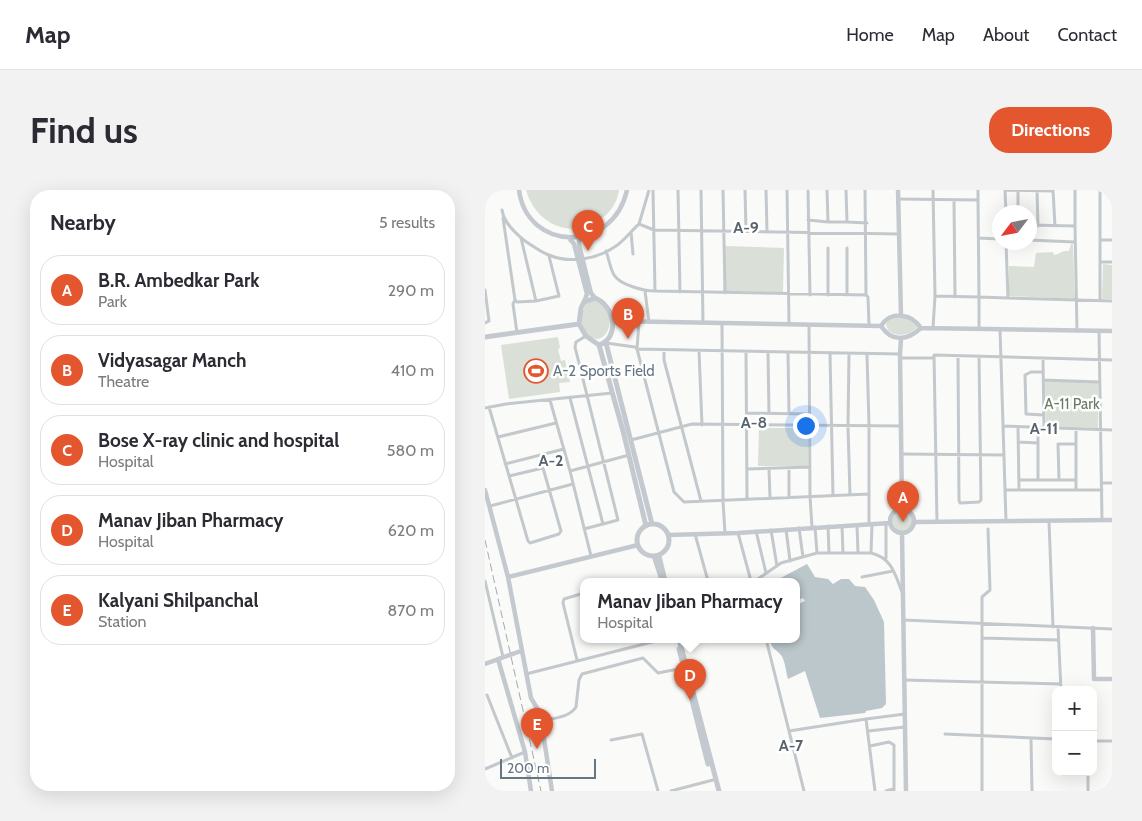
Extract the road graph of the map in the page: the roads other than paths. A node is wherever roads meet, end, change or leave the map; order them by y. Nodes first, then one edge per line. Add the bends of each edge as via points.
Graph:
1 (519, 190) edge
2 (627, 190) edge
3 (651, 190) edge
4 (678, 190) edge
5 (701, 190) edge
6 (723, 190) edge
7 (745, 190) edge
8 (766, 190) edge
9 (787, 190) edge
10 (809, 190) edge
11 (827, 190) edge
12 (847, 190) edge
13 (865, 190) edge
14 (898, 190) edge
15 (933, 190) edge
16 (978, 190) edge
17 (1018, 190) edge
18 (1037, 190) edge
19 (1053, 190) edge
20 (1075, 190) edge
21 (1100, 190) edge
22 (899, 199) junction
23 (933, 199) junction
24 (954, 200) junction
25 (978, 200) junction
26 (1006, 205) edge
27 (1018, 205) edge
28 (502, 210) dead end
29 (503, 216) junction
30 (808, 220) junction
31 (828, 222) junction
32 (847, 222) junction
33 (867, 223) junction
34 (639, 224) junction
35 (1038, 226) joint
36 (1055, 226) junction
37 (1075, 226) junction
38 (654, 230) junction
39 (679, 230) junction
40 (701, 230) junction
41 (724, 231) junction
42 (746, 231) junction
43 (767, 231) junction
44 (788, 231) junction
45 (631, 232) junction
46 (810, 233) junction
47 (866, 234) junction
48 (899, 234) junction
49 (521, 237) junction
50 (583, 237) junction
51 (569, 238) junction
52 (979, 238) junction
53 (992, 239) edge
54 (1037, 240) edge
55 (1100, 240) junction
56 (1112, 240) edge
57 (1075, 242) junction
58 (828, 248) dead end
59 (847, 248) dead end
60 (1006, 250) edge
61 (606, 251) junction
62 (633, 254) dead end
63 (549, 256) junction
64 (580, 259) junction
65 (1100, 262) junction
66 (1112, 262) edge
67 (485, 290) edge
68 (645, 291) junction
69 (655, 291) junction
70 (680, 292) junction
71 (702, 292) junction
72 (725, 293) junction
73 (789, 294) junction
74 (809, 295) junction
75 (828, 295) junction
76 (847, 295) junction
77 (866, 295) junction
78 (935, 296) junction
79 (955, 297) junction
80 (979, 297) junction
81 (595, 298) junction
82 (1008, 298) junction
83 (515, 300) junction
84 (1077, 300) junction
85 (1101, 300) junction
86 (536, 301) junction
87 (1112, 301) edge
88 (584, 302) junction
89 (901, 315) junction
90 (613, 321) junction
91 (639, 322) junction
92 (649, 322) junction
93 (485, 323) edge
94 (703, 323) junction
95 (722, 323) junction
96 (579, 324) junction
97 (789, 324) junction
98 (809, 325) junction
99 (869, 325) junction
100 (881, 326) junction
101 (921, 328) junction
102 (933, 328) junction
103 (979, 329) junction
104 (1000, 329) junction
105 (1077, 330) junction
106 (1099, 331) junction
107 (1112, 331) edge
108 (517, 333) junction
109 (586, 336) junction
110 (485, 337) edge
111 (901, 339) junction
112 (606, 343) junction
113 (599, 345) junction
114 (637, 349) junction
115 (664, 350) junction
116 (699, 351) junction
117 (723, 352) junction
118 (746, 352) junction
119 (768, 353) junction
120 (788, 353) junction
121 (809, 354) junction
122 (830, 354) junction
123 (849, 354) junction
124 (867, 355) junction
125 (900, 356) junction
126 (958, 356) junction
127 (979, 356) junction
128 (1001, 357) junction
129 (934, 358) junction
130 (1043, 358) junction
131 (1099, 359) junction
132 (1112, 360) edge
133 (1043, 372) junction
134 (1043, 380) junction
135 (1099, 382) junction
136 (612, 393) junction
137 (587, 396) junction
138 (570, 398) junction
139 (550, 400) junction
140 (487, 407) edge
141 (747, 413) junction
142 (769, 413) junction
143 (789, 413) junction
144 (809, 414) junction
145 (1043, 415) junction
146 (556, 423) junction
147 (702, 425) junction
148 (724, 425) junction
149 (681, 426) junction
150 (747, 426) junction
151 (810, 426) junction
152 (831, 426) junction
153 (848, 426) junction
154 (869, 426) junction
155 (901, 426) junction
156 (1003, 426) junction
157 (1018, 426) junction
158 (1038, 428) junction
159 (1043, 428) junction
160 (1076, 429) junction
161 (1101, 430) junction
162 (1112, 430) edge
163 (659, 432) junction
164 (498, 437) junction
165 (628, 441) junction
166 (1018, 442) junction
167 (1038, 443) junction
168 (1076, 444) junction
169 (564, 449) junction
170 (901, 454) junction
171 (935, 454) junction
172 (959, 454) junction
173 (981, 454) junction
174 (629, 455) junction
175 (1004, 455) junction
176 (604, 462) junction
177 (505, 464) junction
178 (587, 466) junction
179 (810, 467) junction
180 (789, 468) junction
181 (747, 469) junction
182 (769, 469) junction
183 (570, 471) junction
184 (509, 476) junction
185 (1019, 480) junction
186 (1038, 480) junction
187 (1059, 480) junction
188 (1076, 480) junction
189 (1101, 483) junction
190 (573, 484) junction
191 (1112, 484) edge
192 (485, 490) edge
193 (550, 490) junction
194 (1005, 490) junction
195 (1019, 490) junction
196 (1076, 490) junction
197 (1102, 490) junction
198 (869, 494) junction
199 (833, 495) junction
200 (850, 495) junction
201 (810, 496) junction
202 (789, 497) junction
203 (770, 498) junction
204 (515, 500) junction
205 (747, 500) junction
206 (701, 501) junction
207 (723, 501) junction
208 (489, 506) junction
209 (902, 509) junction
210 (1102, 520) junction
211 (1112, 520) edge
212 (1006, 521) junction
213 (1049, 521) junction
214 (915, 522) junction
215 (937, 522) junction
216 (888, 523) junction
217 (603, 524) junction
218 (870, 524) junction
219 (649, 525) junction
220 (842, 525) junction
221 (857, 525) junction
222 (828, 526) junction
223 (813, 527) junction
224 (799, 528) junction
225 (584, 529) junction
226 (786, 529) junction
227 (988, 529) dead end
228 (771, 530) junction
229 (756, 531) junction
230 (725, 533) junction
231 (738, 533) junction
232 (695, 534) junction
233 (902, 534) junction
234 (668, 535) junction
235 (638, 545) junction
236 (817, 553) junction
237 (829, 553) junction
238 (843, 553) junction
239 (858, 553) junction
240 (871, 553) junction
241 (591, 556) junction
242 (656, 556) junction
243 (803, 557) junction
244 (886, 559) junction
245 (790, 561) junction
246 (777, 566) junction
247 (893, 570) junction
248 (766, 573) junction
249 (508, 577) junction
250 (861, 577) dead end
251 (662, 578) edge
252 (707, 578) edge
253 (752, 578) edge
254 (758, 578) edge
255 (485, 581) edge
256 (580, 594) edge
257 (903, 594) junction
258 (903, 620) junction
259 (982, 624) junction
260 (1053, 627) junction
261 (1058, 628) junction
262 (1093, 628) junction
263 (1112, 629) edge
264 (982, 638) junction
265 (1058, 640) junction
266 (647, 643) edge
267 (679, 643) edge
268 (679, 643) edge
269 (767, 643) edge
270 (521, 651) junction
271 (501, 658) junction
272 (577, 660) junction
273 (485, 664) edge
274 (683, 668) junction
275 (526, 674) junction
276 (1112, 679) edge
277 (904, 680) junction
278 (982, 682) junction
279 (1060, 684) joint
280 (487, 695) dead end
281 (905, 714) junction
282 (867, 719) junction
283 (541, 721) junction
284 (905, 727) junction
285 (789, 731) junction
286 (868, 731) junction
287 (945, 734) dead end
288 (981, 736) junction
289 (1031, 738) junction
290 (1052, 739) edge
291 (611, 740) dead end
292 (1097, 741) edge
293 (1112, 742) edge
294 (869, 746) junction
295 (525, 752) junction
296 (512, 758) junction
297 (485, 769) edge
298 (1088, 776) edge
299 (713, 780) junction
300 (531, 791) edge
301 (552, 791) edge
302 (658, 791) edge
303 (671, 791) edge
304 (717, 791) edge
305 (804, 791) edge
306 (875, 791) edge
307 (886, 791) edge
308 (894, 791) edge
309 (906, 791) edge
310 (982, 791) edge
311 (1032, 791) edge
312 (1088, 791) edge

1 - 51 street via 532,218 553,234
2 - 50 street via 613,219
3 - 34 street
3 - 38 street
4 - 39 street
5 - 40 street
6 - 41 street
7 - 42 street
8 - 43 street
9 - 44 street
10 - 30 street
11 - 31 street
12 - 32 street
13 - 33 street
14 - 22 street
15 - 23 street
16 - 25 street
17 - 18 street
17 - 26 street via 1005,190
17 - 27 street
18 - 19 street
18 - 35 street
19 - 36 street
20 - 37 street
21 - 55 street
22 - 23 street
22 - 48 street
23 - 24 street
23 - 78 street
24 - 25 street
24 - 79 street
25 - 52 street
28 - 29 street
29 - 49 street
29 - 83 street
30 - 31 street
30 - 46 street
31 - 32 street
32 - 33 street
33 - 47 street
34 - 38 street
34 - 45 street
35 - 36 street
36 - 37 street
37 - 57 street
38 - 39 street
38 - 69 street
39 - 40 street
39 - 70 street
40 - 41 street
40 - 71 street
41 - 42 street
41 - 72 street
42 - 43 street
43 - 44 street
44 - 46 street
44 - 73 street
45 - 61 street via 622,242
45 - 62 street
46 - 47 street
46 - 74 street
47 - 48 street
47 - 77 street
48 - 89 street
49 - 63 street
49 - 86 street
50 - 51 street
50 - 64 street via 579,242
51 - 64 street
52 - 53 street
52 - 80 street
54 - 57 street
55 - 56 street
55 - 65 street
57 - 84 street
58 - 75 street
59 - 76 street
60 - 82 street
61 - 64 street
61 - 68 street via 615,276
63 - 64 street
63 - 86 street via 559,296
64 - 81 street
64 - 88 street via 587,294
65 - 66 street
65 - 85 street
67 - 93 street via 489,321
68 - 69 street
68 - 92 street
69 - 70 street
70 - 71 street
71 - 72 street
71 - 94 street
72 - 73 street
73 - 74 street
73 - 97 street
74 - 75 street
75 - 76 street
76 - 77 street
77 - 99 street
78 - 79 street
78 - 102 street
79 - 80 street
80 - 82 street
80 - 103 street
81 - 88 main road
81 - 90 main road via 605,305
82 - 84 street
83 - 86 street
83 - 108 street
84 - 85 street
84 - 105 street
85 - 87 street
88 - 96 main road
89 - 100 street
89 - 101 street via 914,319
90 - 91 street
90 - 112 main road
91 - 92 street
91 - 114 street
92 - 94 street
94 - 95 street
95 - 97 street
95 - 117 street
96 - 108 main road
96 - 109 main road
97 - 98 street
98 - 99 street
98 - 121 street
99 - 100 street
100 - 111 street
101 - 102 street
101 - 111 street
102 - 103 street
103 - 104 street
104 - 105 street
104 - 128 street
105 - 106 street
106 - 107 street
106 - 131 street
108 - 110 main road
109 - 113 main road
109 - 137 street via 575,344
111 - 125 street
112 - 113 main road
112 - 114 street
112 - 165 main road
113 - 136 main road
114 - 115 street
114 - 163 street
115 - 116 street
115 - 149 street
116 - 117 street
116 - 147 street
117 - 118 street
117 - 148 street
118 - 119 street
118 - 141 street
119 - 120 street
119 - 142 street
120 - 121 street
120 - 143 street
121 - 122 street
121 - 144 street
122 - 123 street
122 - 152 street
123 - 124 street
123 - 153 street
124 - 125 street
124 - 154 street
125 - 129 street
125 - 155 street
126 - 127 street
126 - 129 street via 934,355
126 - 172 street
127 - 128 street
127 - 173 street
128 - 130 street
128 - 156 street
129 - 171 street
130 - 131 street
130 - 133 street
131 - 132 street
131 - 135 street
133 - 134 street
133 - 145 street via 1025,375 1026,414
134 - 135 street
134 - 145 street
135 - 161 street
136 - 137 street
136 - 165 main road
137 - 138 street
137 - 176 street
138 - 139 street
138 - 178 street
139 - 140 street
139 - 146 street
140 - 164 street
141 - 142 street
141 - 150 street
142 - 143 street
143 - 144 street
144 - 151 street
145 - 159 street
146 - 164 street
146 - 169 street
147 - 148 street
147 - 149 street
148 - 150 street
148 - 207 street
149 - 163 street
149 - 206 street
150 - 151 street
150 - 181 street
151 - 152 street
151 - 179 street
152 - 153 street
152 - 199 street
153 - 154 street
153 - 200 street
154 - 155 street
154 - 198 street
155 - 170 street
156 - 157 street
156 - 175 street
157 - 158 street
157 - 166 street
158 - 159 street
158 - 167 street
159 - 160 street
160 - 161 street
160 - 168 street
161 - 162 street
161 - 189 street
163 - 165 street
163 - 206 street via 674,492 685,502
164 - 177 street
165 - 174 main road
165 - 219 main road
166 - 167 street
166 - 185 street
167 - 186 street
168 - 187 street via 1058,444
168 - 188 street
169 - 177 street
169 - 183 street
170 - 171 street
170 - 209 street
171 - 172 street
171 - 215 street
172 - 173 street
172 - 173 street via 960,503 981,500
173 - 175 street
174 - 176 street
174 - 219 main road
175 - 194 street
176 - 178 street
176 - 217 street via 618,520
177 - 184 street
178 - 183 street
178 - 217 street
179 - 180 street
179 - 201 street
180 - 182 street
180 - 202 street
181 - 182 street
181 - 205 street
182 - 203 street
183 - 190 street
184 - 193 street via 543,468
184 - 204 street
185 - 186 street
185 - 195 street
186 - 187 street
187 - 188 street
188 - 196 street
189 - 191 street
189 - 197 street
190 - 193 street
190 - 225 street
192 - 208 street
193 - 204 street
193 - 204 street via 561,531 530,543
194 - 195 street
194 - 212 street
195 - 196 street
196 - 197 street
197 - 210 street
198 - 200 street
198 - 218 street
199 - 200 street
199 - 201 street
201 - 202 street
201 - 223 street
202 - 203 street
203 - 205 street
204 - 208 street
205 - 207 street
206 - 207 street
207 - 230 street
208 - 249 street
209 - 214 street via 912,514
209 - 216 street via 894,512
210 - 211 street
210 - 213 street
212 - 213 street
212 - 215 street
213 - 260 street
214 - 215 street
214 - 233 street via 911,530
216 - 218 street
216 - 233 street
216 - 244 street
217 - 225 street
218 - 221 street
218 - 240 street
219 - 234 main road via 661,527
219 - 235 main road via 640,532
220 - 221 street
220 - 222 street
220 - 238 street
221 - 239 street
222 - 223 street
222 - 237 street
223 - 224 street
223 - 236 street
224 - 226 street
224 - 243 street
225 - 241 street
226 - 228 street
226 - 245 street
227 - 259 street via 990,590 982,597
228 - 229 street
228 - 246 street
229 - 231 street
229 - 248 street
230 - 231 street
230 - 232 street
231 - 253 street
232 - 234 street
232 - 252 street
233 - 257 street
234 - 242 main road via 667,549
235 - 241 street
235 - 242 main road via 644,554
236 - 237 street
236 - 243 street
237 - 238 street
238 - 239 street
239 - 240 street
240 - 244 street
241 - 249 street
242 - 251 main road
243 - 245 street
244 - 247 street
245 - 246 street
246 - 248 street
247 - 250 street
247 - 257 street
248 - 254 street
249 - 270 street
255 - 271 street
256 - 272 street via 563,599
257 - 258 street
258 - 259 street
258 - 277 street
259 - 260 street
259 - 264 street
260 - 261 street
261 - 262 street
261 - 265 street
262 - 263 street
262 - 276 street via 1094,679
264 - 265 street
264 - 278 street
265 - 279 street
266 - 272 street
267 - 274 main road
268 - 304 main road
269 - 285 street
270 - 271 street
270 - 275 street
271 - 273 street
271 - 295 street
272 - 275 street
274 - 283 street via 658,674 643,658 582,674 575,710
274 - 299 main road
275 - 283 street via 531,698
277 - 278 street
277 - 281 street
278 - 279 street
278 - 288 street
280 - 296 street
281 - 282 street
281 - 284 street
282 - 285 street
282 - 286 street
283 - 301 street
284 - 286 street
284 - 309 street
285 - 305 street
286 - 294 street
287 - 288 street
288 - 289 street
288 - 310 street
289 - 290 street
289 - 311 street
291 - 302 street via 642,734
292 - 293 street
294 - 306 street
294 - 308 street via 889,742 894,745
295 - 296 street
295 - 300 street
296 - 297 street
298 - 312 street
299 - 303 street
299 - 304 main road
307 - 308 street

